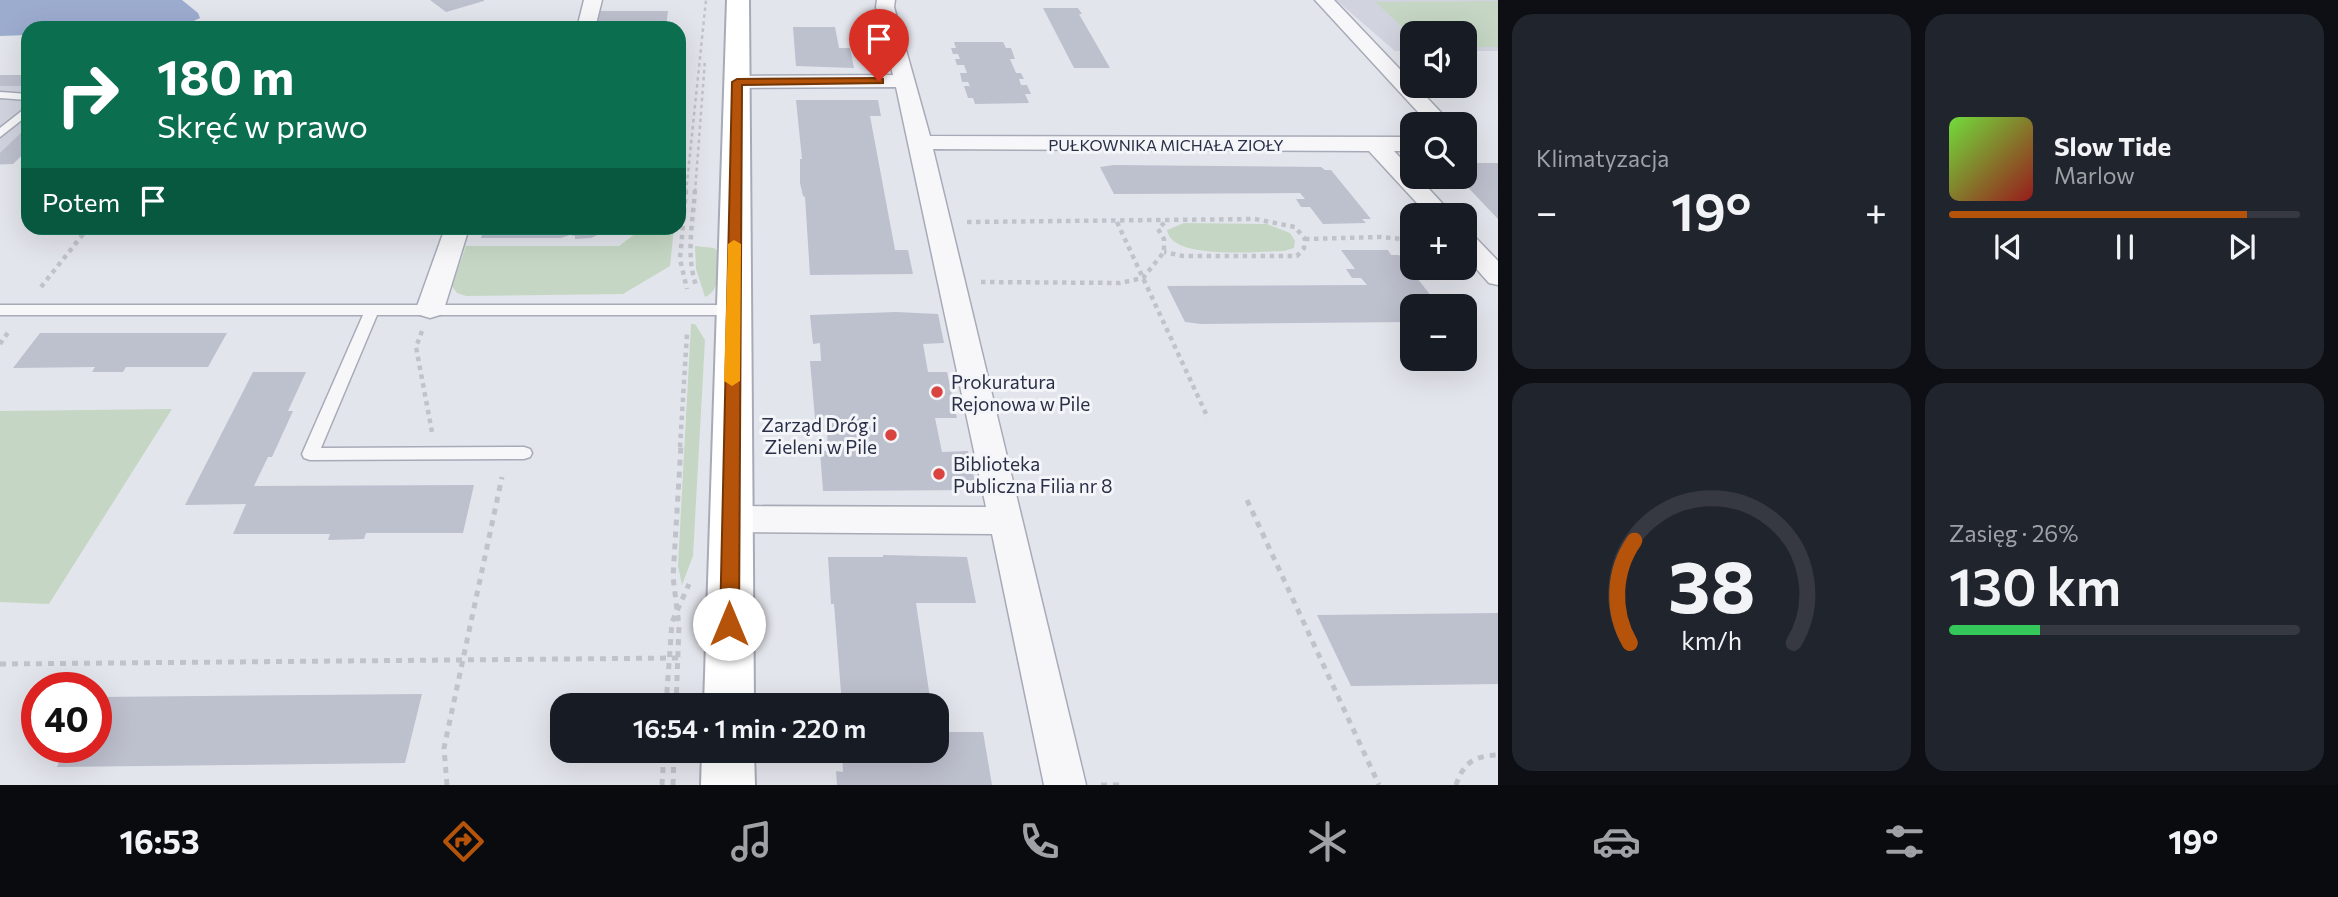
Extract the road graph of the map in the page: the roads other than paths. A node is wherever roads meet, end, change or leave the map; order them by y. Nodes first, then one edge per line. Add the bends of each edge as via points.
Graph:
1 (593, 0) edge
2 (738, 0) edge
3 (886, 0) edge
4 (1324, 0) edge
5 (588, 21) edge
6 (904, 81) junction
7 (737, 82) junction
8 (0, 95) edge
9 (21, 96) edge
10 (1430, 112) edge
11 (21, 115) edge
12 (0, 134) edge
13 (920, 141) junction
14 (1375, 144) junction
15 (1400, 144) edge
16 (1430, 203) edge
17 (455, 235) edge
18 (1477, 254) edge
19 (1498, 277) edge
20 (430, 309) junction
21 (0, 310) edge
22 (372, 310) junction
23 (733, 310) junction
24 (516, 453) road end
25 (730, 519) junction
26 (1004, 521) junction
27 (729, 693) edge
28 (728, 763) edge
29 (728, 785) edge
30 (1065, 785) edge

1 - 5 street
2 - 7 street
3 - 6 street
4 - 10 street
6 - 7 street
6 - 13 street
7 - 23 street
8 - 9 lane
11 - 12 lane
13 - 14 street, PUŁKOWNIKA MICHAŁA ZIOŁY
13 - 26 street
14 - 15 street, PUŁKOWNIKA MICHAŁA ZIOŁY
14 - 16 street
17 - 20 street
18 - 19 street
20 - 22 lane
20 - 23 lane
21 - 22 lane
22 - 24 lane via 310,454
23 - 25 street
25 - 26 street
25 - 27 street
26 - 30 street
28 - 29 street

